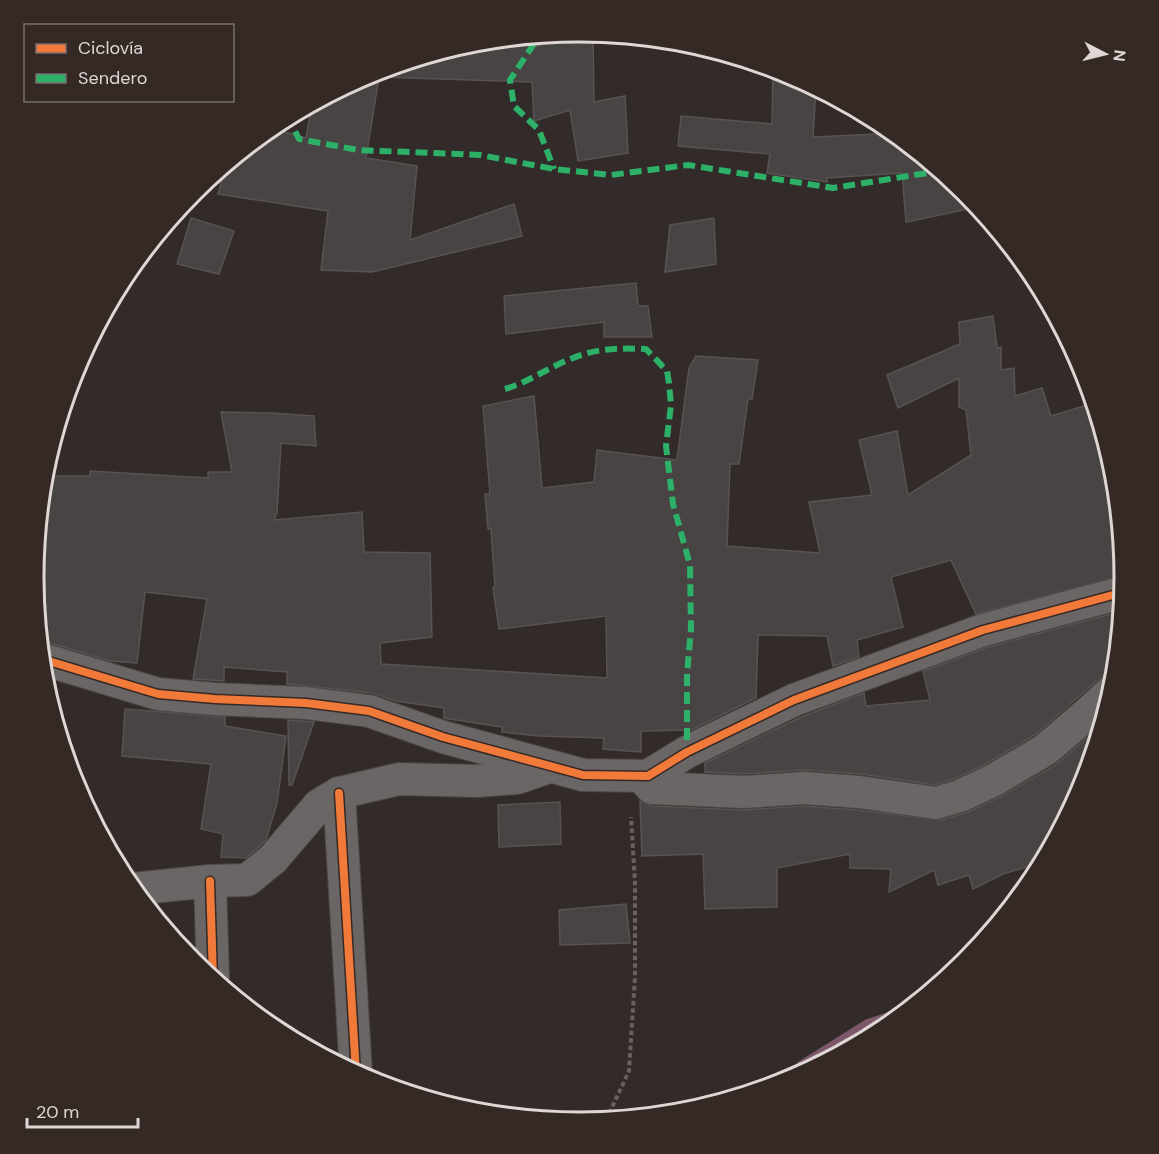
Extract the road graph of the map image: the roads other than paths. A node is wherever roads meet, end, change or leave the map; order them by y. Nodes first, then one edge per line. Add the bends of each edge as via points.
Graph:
1 (1113, 595) edge
2 (52, 662) edge
3 (1099, 703) edge
4 (549, 767) junction
5 (635, 776) junction
6 (339, 793) junction
7 (210, 880) junction
8 (144, 888) edge
9 (213, 966) edge
10 (355, 1062) edge

1 - 5 street via 982,630 825,688 687,752 648,776
2 - 4 street via 158,693 369,711
3 - 5 street via 1045,750 994,780 936,803 804,788 744,792 652,788
4 - 5 street via 583,775
4 - 6 street via 517,778 399,779
6 - 7 street via 318,805 273,859 247,879
6 - 10 street
7 - 8 street
7 - 9 street

